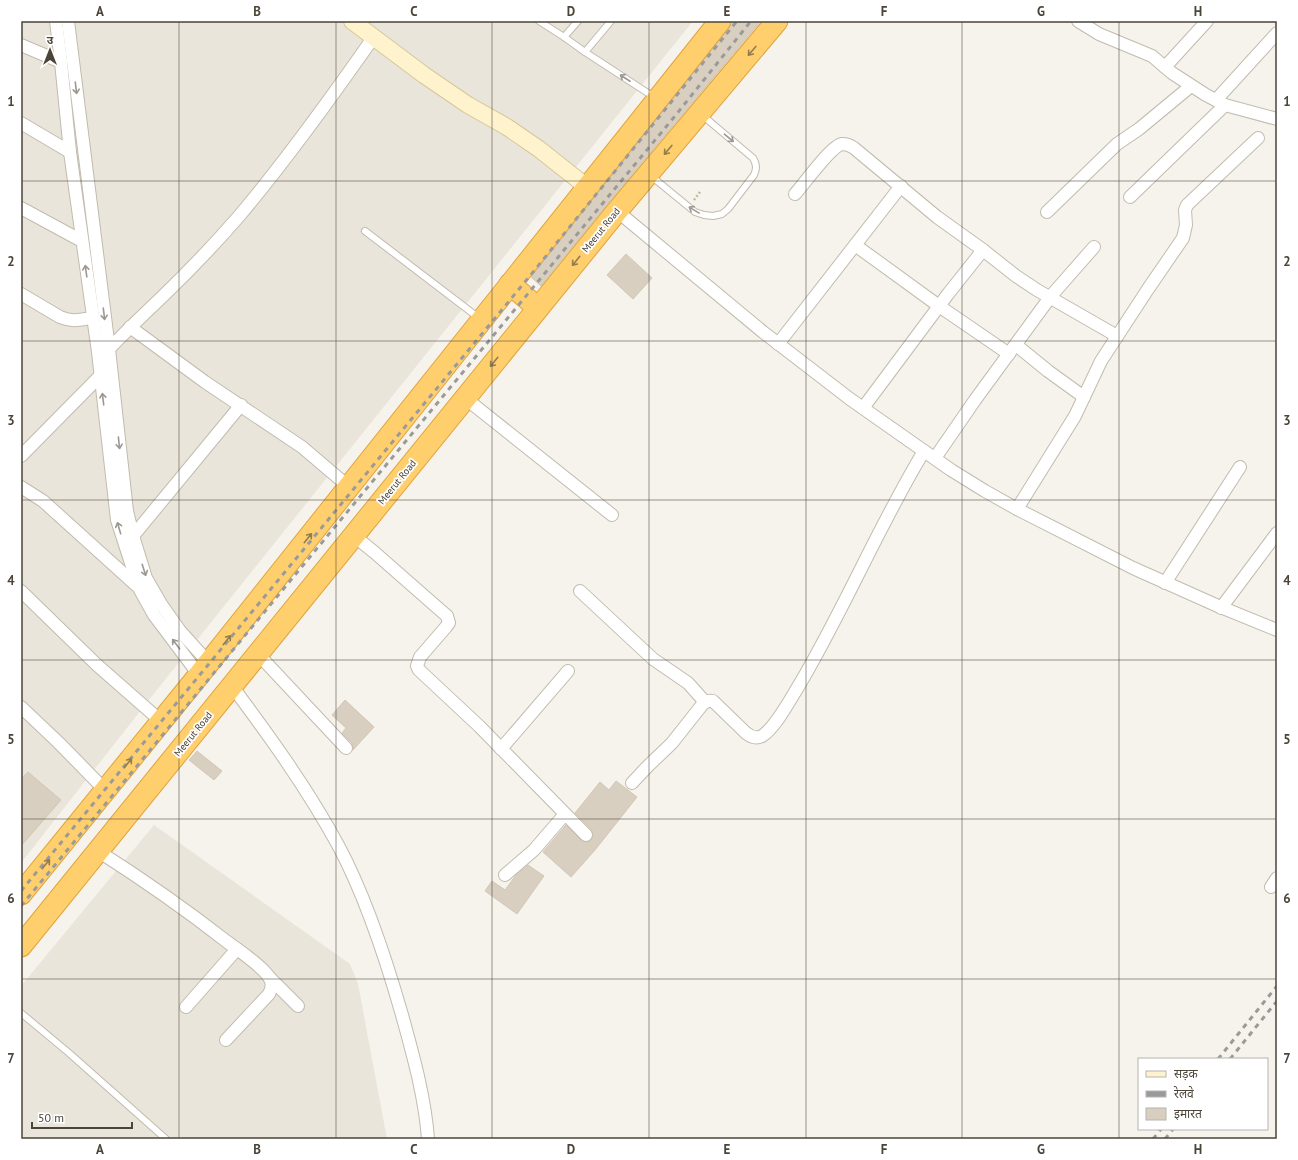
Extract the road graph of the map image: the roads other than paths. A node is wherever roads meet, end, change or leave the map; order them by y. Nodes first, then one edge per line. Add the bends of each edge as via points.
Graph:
1 (56, 21) edge
2 (68, 21) edge
3 (352, 21) edge
4 (539, 21) edge
5 (578, 21) edge
6 (611, 21) edge
7 (720, 21) edge
8 (778, 21) edge
9 (1078, 21) edge
10 (1207, 21) edge
11 (1277, 33) edge
12 (564, 37) junction
13 (373, 38) junction
14 (21, 45) edge
15 (585, 52) junction
16 (62, 62) junction
17 (1165, 67) junction
18 (1191, 86) junction
19 (657, 100) junction
20 (1220, 102) junction
21 (699, 113) junction
22 (1277, 119) edge
23 (21, 123) edge
24 (1258, 138) dead end
25 (70, 152) junction
26 (648, 173) junction
27 (901, 186) junction
28 (587, 187) junction
29 (795, 194) dead end
30 (1130, 197) dead end
31 (21, 208) edge
32 (617, 210) junction
33 (1047, 212) dead end
34 (94, 231) junction
35 (365, 231) dead end
36 (81, 236) junction
37 (855, 245) junction
38 (1094, 247) dead end
39 (983, 250) junction
40 (510, 284) junction
41 (21, 294) edge
42 (1051, 298) junction
43 (938, 306) junction
44 (538, 308) junction
45 (92, 318) junction
46 (481, 320) junction
47 (130, 327) junction
48 (1117, 336) junction
49 (778, 344) junction
50 (109, 349) junction
51 (1012, 349) junction
52 (100, 376) junction
53 (465, 398) junction
54 (1084, 398) junction
55 (241, 405) junction
56 (863, 408) junction
57 (111, 421) junction
58 (924, 451) junction
59 (21, 456) edge
60 (935, 458) junction
61 (1240, 467) dead end
62 (21, 487) edge
63 (349, 487) junction
64 (1017, 509) junction
65 (612, 515) dead end
66 (1277, 533) edge
67 (133, 536) junction
68 (354, 536) junction
69 (1165, 583) junction
70 (138, 588) junction
71 (21, 591) edge
72 (580, 591) dead end
73 (1221, 608) junction
74 (1277, 630) edge
75 (258, 654) junction
76 (204, 669) junction
77 (568, 671) dead end
78 (232, 686) junction
79 (705, 702) junction
80 (21, 707) edge
81 (162, 722) junction
82 (346, 748) dead end
83 (501, 749) junction
84 (632, 783) dead end
85 (106, 790) junction
86 (565, 814) junction
87 (586, 835) dead end
88 (98, 851) junction
89 (505, 875) dead end
90 (25, 882) edge
91 (21, 946) edge
92 (237, 949) junction
93 (269, 977) junction
94 (298, 1006) dead end
95 (186, 1007) dead end
96 (21, 1013) edge
97 (226, 1040) dead end
98 (166, 1139) edge
99 (428, 1139) edge

1 - 16 street
2 -> 34 street
3 - 13 street
4 - 12 lane
5 - 12 lane
6 - 15 lane
7 - 19 highway
8 -> 21 highway, Meerut Road
9 - 17 street via 1099,34 1152,56
10 - 17 street
11 - 20 street
12 - 15 lane
13 - 28 street via 468,105 533,145
13 - 47 street via 325,106 240,214
14 - 16 street
19 -> 15 lane
16 - 25 street
17 - 18 street
18 - 20 street
18 - 33 street via 1117,144
19 - 28 highway
20 - 22 street
20 - 30 street
21 -> 26 highway, Meerut Road
21 -> 26 lane via 756,163 757,170 754,175 728,209 714,216 695,212
23 - 25 street
24 - 48 street via 1186,205 1183,238
25 - 36 street
26 - 32 highway, Meerut Road
27 - 29 street via 854,148 843,144 830,152
27 - 37 street
27 - 39 street via 937,217
28 - 40 highway
31 - 36 street
32 -> 44 highway, Meerut Road
32 - 49 street
34 - 36 street
34 -> 50 street
35 - 46 lane
45 -> 36 street
37 - 43 street
37 - 49 street
38 - 42 street
39 - 42 street via 1016,276
39 - 43 street
40 - 44 highway
40 - 46 highway
41 - 45 street via 70,321
42 - 48 street
42 - 51 street
43 - 51 street
43 - 56 street
44 -> 53 highway, Meerut Road
45 - 52 street
46 - 63 highway
47 - 50 street
47 - 55 street
48 - 54 street via 1097,369
49 - 56 street
50 - 57 street
51 - 54 street via 1048,371
51 - 60 street
57 -> 52 street
52 - 59 street
53 - 65 street
53 - 68 highway, Meerut Road
54 - 64 street
55 - 63 street via 302,447
55 - 67 street
56 - 58 street
57 -> 67 street
70 -> 57 street via 117,520 111,473
58 - 60 street
58 - 79 street via 892,506 806,674 768,732 758,738 752,737 713,702
60 - 64 street
61 - 69 street
62 - 70 street via 43,501
76 -> 63 highway
64 - 69 street
66 - 73 street
67 -> 76 street via 146,578
68 - 75 highway, Meerut Road
68 - 83 street via 447,616 449,623 420,657 417,666 422,674
69 - 73 street
76 -> 70 street via 154,615
71 - 81 street
72 - 79 street via 653,659 688,683
73 - 74 street
75 - 78 highway, Meerut Road
75 - 82 street
76 - 81 highway
77 - 83 street
78 - 88 highway, Meerut Road
78 - 99 street via 295,773 352,873 395,991 410,1043
79 - 84 street via 672,743
80 - 85 street
85 -> 81 highway
83 - 86 street
90 -> 85 highway
86 - 87 street
86 - 89 street via 534,850
88 - 91 highway, Meerut Road
88 - 92 street via 160,892
92 - 93 street
92 - 95 street
93 - 94 street
93 - 97 street via 272,988 269,994
96 - 98 lane

